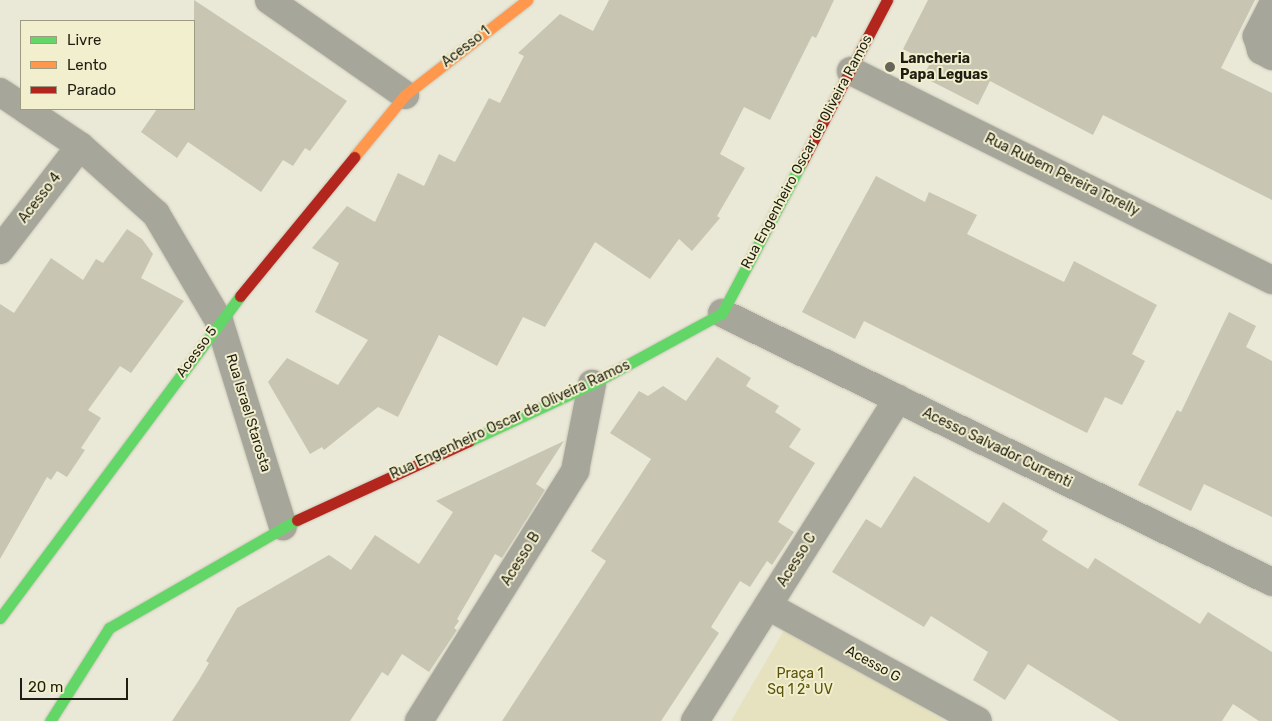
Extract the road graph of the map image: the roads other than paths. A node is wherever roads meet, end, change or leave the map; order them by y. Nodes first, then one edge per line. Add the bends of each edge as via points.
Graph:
1 (269, 0) edge
2 (527, 0) edge
3 (887, 0) edge
4 (1272, 6) edge
5 (1272, 56) edge
6 (851, 71) junction
7 (0, 92) edge
8 (405, 95) junction
9 (20, 105) edge
10 (26, 110) edge
11 (80, 146) junction
12 (0, 250) edge
13 (1272, 280) edge
14 (722, 313) junction
15 (220, 321) junction
16 (592, 384) junction
17 (898, 399) junction
18 (283, 526) junction
19 (1272, 582) edge
20 (768, 606) junction
21 (0, 618) edge
22 (50, 721) edge
23 (419, 721) edge
24 (696, 721) edge
25 (978, 721) edge

1 - 8 street
2 - 8 street, Acesso 1
3 - 6 street, Rua Engenheiro Oscar de Oliveira Ramos
4 - 5 street via 1257,36 1261,50
6 - 13 street, Rua Rubem Pereira Torelly
6 - 14 street, Rua Engenheiro Oscar de Oliveira Ramos
7 - 9 street
8 - 15 street, Acesso 5
10 - 11 street, Rua Israel Starosta
11 - 12 street, Acesso 4
11 - 15 street, Rua Israel Starosta via 156,214
14 - 16 street, Rua Engenheiro Oscar de Oliveira Ramos
14 - 17 street, Acesso Salvador Currenti
15 - 18 street, Rua Israel Starosta
15 - 21 street, Acesso 5
16 - 18 street, Rua Engenheiro Oscar de Oliveira Ramos
16 - 23 street, Acesso B via 575,471
17 - 19 street, Acesso Salvador Currenti
17 - 20 street, Acesso C
18 - 22 street, Rua Engenheiro Oscar de Oliveira Ramos via 109,628
20 - 24 street, Acesso C
20 - 25 street, Acesso G

